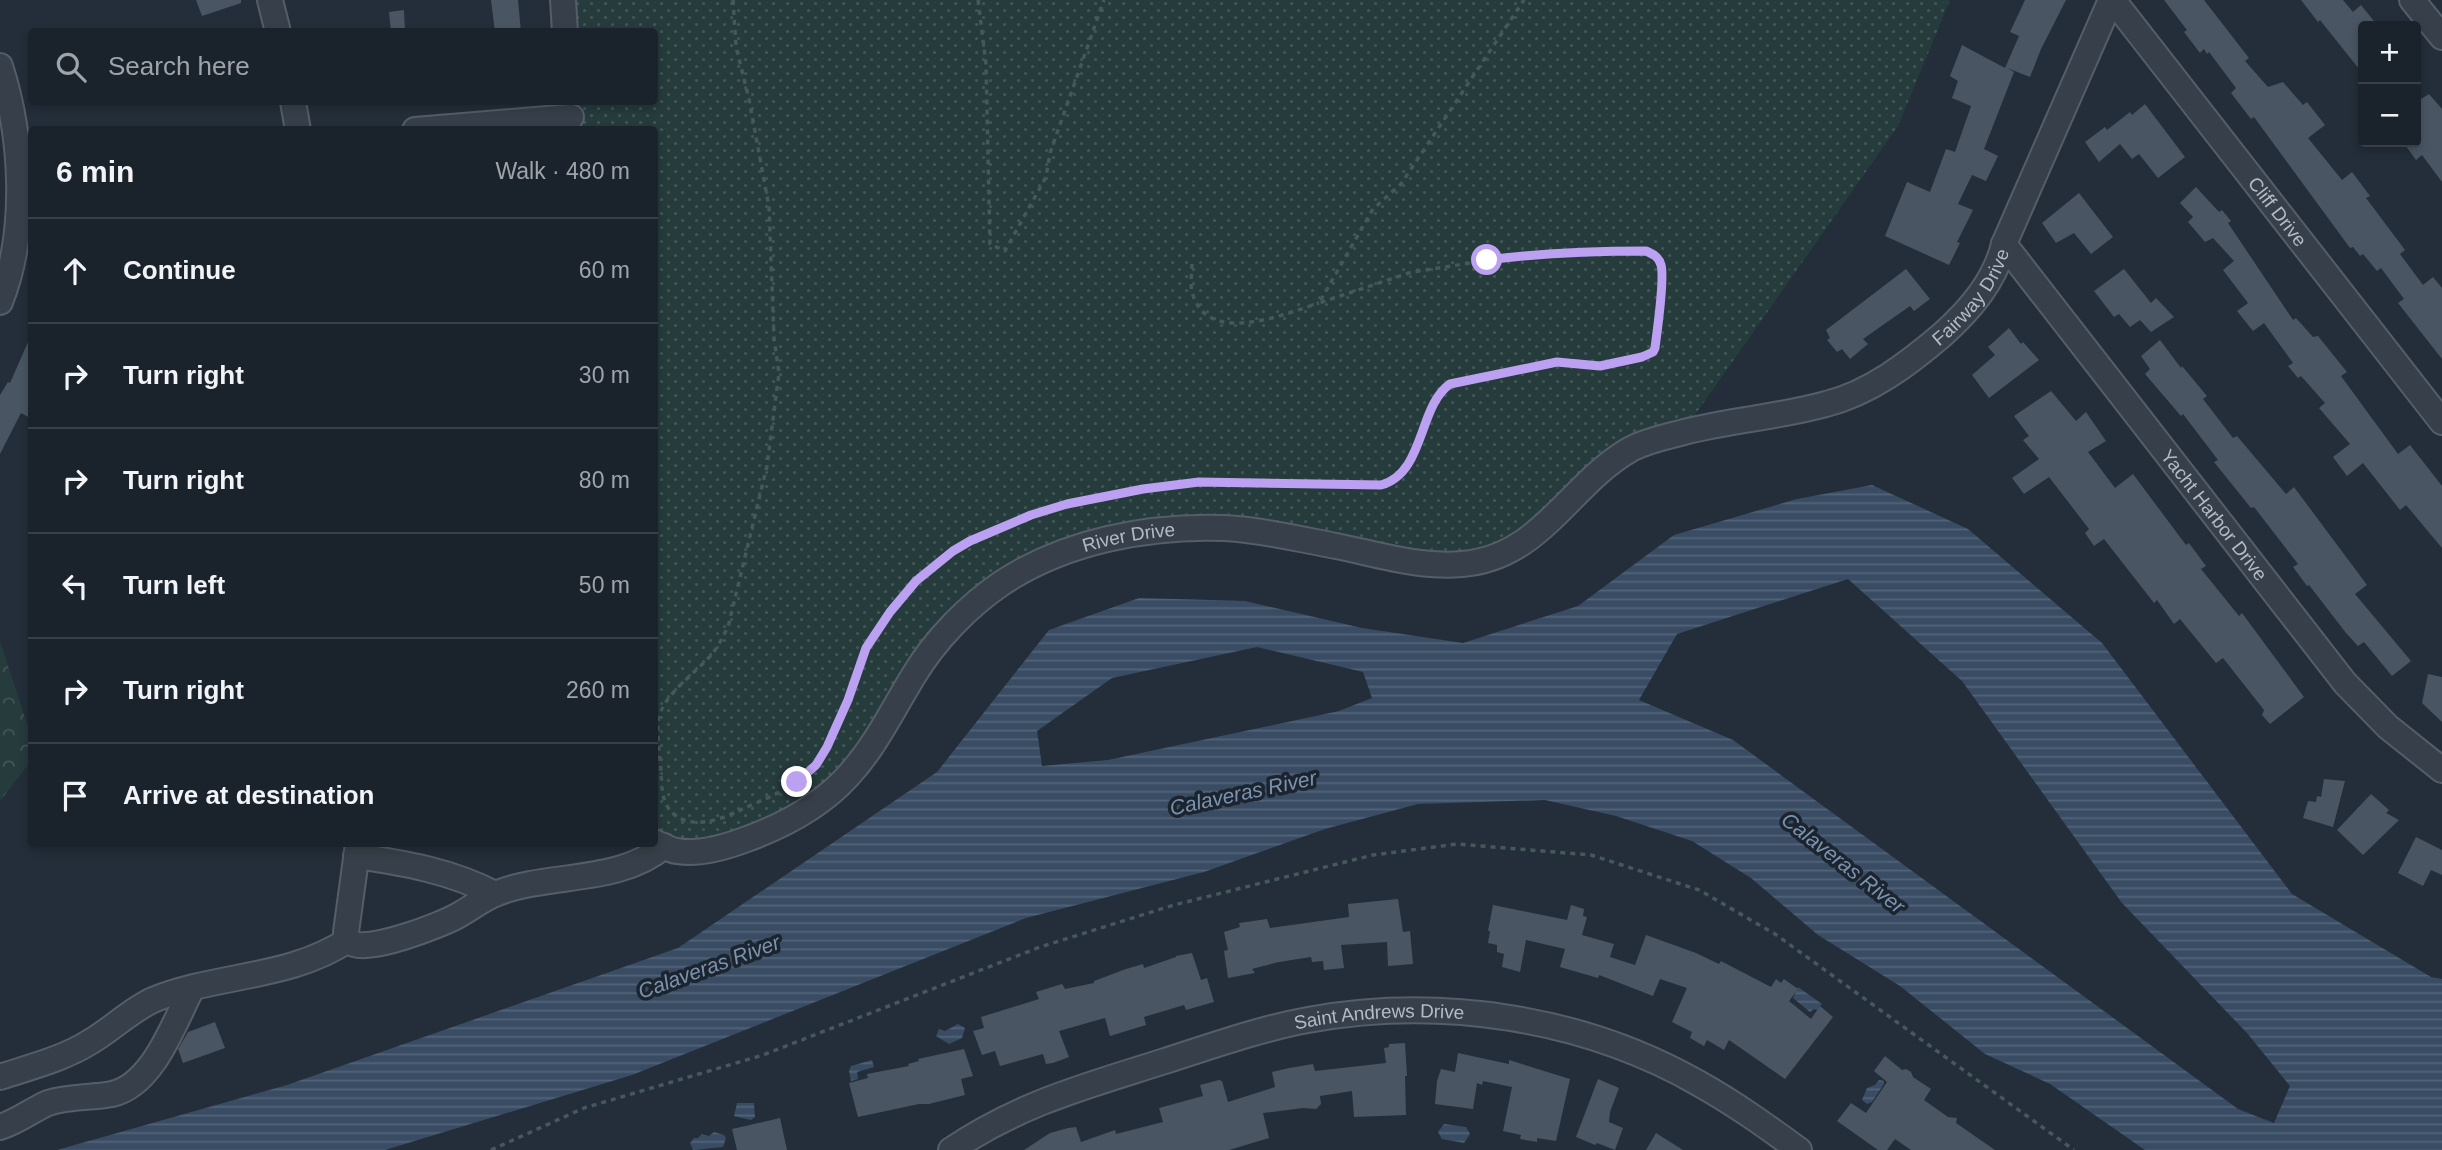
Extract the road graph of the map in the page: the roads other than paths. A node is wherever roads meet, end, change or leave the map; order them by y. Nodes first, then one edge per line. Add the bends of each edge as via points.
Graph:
1 (270, 0) edge
2 (563, 0) edge
3 (2112, 0) edge
4 (2412, 0) edge
5 (277, 28) edge
6 (565, 28) edge
7 (2442, 37) edge
8 (0, 66) edge
9 (294, 105) edge
10 (571, 116) edge
11 (297, 126) edge
12 (460, 126) edge
13 (16, 159) edge
14 (2004, 244) junction
15 (0, 302) edge
16 (2442, 422) edge
17 (1683, 432) joint
18 (2442, 770) edge
19 (659, 844) edge
20 (656, 847) edge
21 (357, 850) edge
22 (495, 894) junction
23 (348, 940) junction
24 (191, 989) junction
25 (0, 1077) edge
26 (0, 1127) edge
27 (951, 1150) edge
28 (1800, 1150) edge

1 - 5 street
2 - 6 street
3 - 14 street, Fairway Drive
3 - 16 street, Cliff Drive
4 - 7 street
8 - 13 street
9 - 11 street
10 - 12 street
13 - 15 street via 17,235
14 - 17 street, Fairway Drive via 1990,280 1955,324 1911,361 1865,390 1825,405
14 - 18 street, Yacht Harbor Drive via 2346,683 2388,727
17 - 19 street, River Drive via 1627,452 1583,487 1537,534 1484,561 1413,562 1229,528 1152,532 1067,551 1001,584 970,609 916,671 864,757 820,802 767,832 719,849 676,851
20 - 22 street via 644,859 604,872
21 - 22 street via 468,880
21 - 23 street
22 - 23 street via 457,916 386,942 365,945
23 - 24 street via 327,954 288,967
24 - 25 street via 152,1001 88,1044
24 - 26 street via 136,1084 110,1094 47,1104
27 - 28 street, Saint Andrews Drive via 1011,1114 1061,1094 1258,1032 1308,1020 1410,1010 1513,1018 1612,1044 1697,1082

